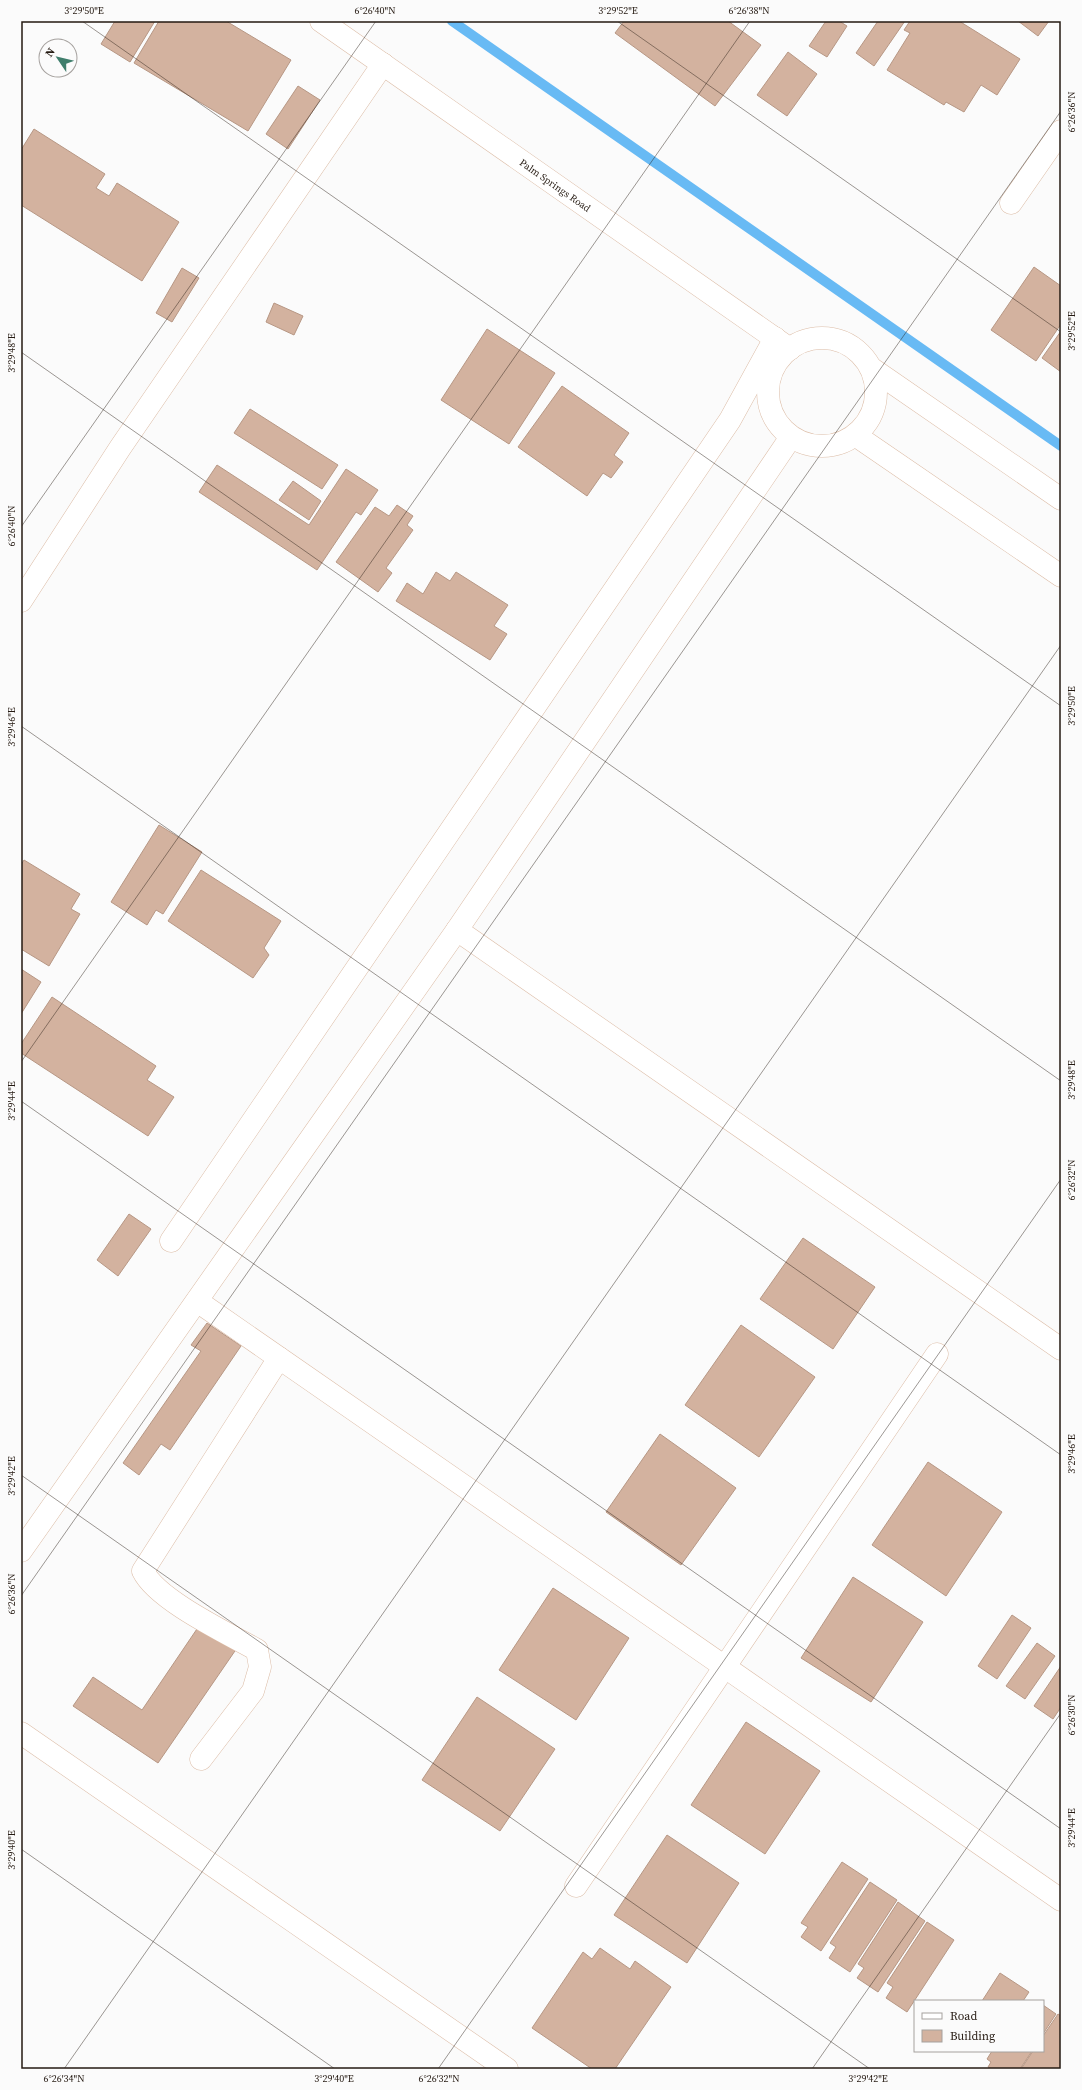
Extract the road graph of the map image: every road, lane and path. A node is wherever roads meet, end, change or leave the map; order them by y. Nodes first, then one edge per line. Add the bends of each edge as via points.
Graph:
1 (321, 21) edge
2 (383, 64) junction
3 (1061, 131) edge
4 (1011, 203) dead end
5 (783, 343) junction
6 (871, 368) junction
7 (855, 435) junction
8 (791, 438) junction
9 (1061, 499) edge
10 (1061, 576) edge
11 (21, 602) edge
12 (457, 930) junction
13 (171, 1241) dead end
14 (197, 1301) junction
15 (1061, 1349) edge
16 (937, 1354) dead end
17 (279, 1358) junction
18 (21, 1551) edge
19 (725, 1668) junction
20 (21, 1733) edge
21 (201, 1759) dead end
22 (576, 1886) dead end
23 (1061, 1900) edge
24 (508, 2069) edge

1 - 2 street, Palm Springs Road
2 - 5 street, Palm Springs Road
2 - 11 street via 120,448
3 - 4 street
5 - 6 street via 832,339 860,353
5 - 8 street via 770,377 767,394 778,426
5 - 13 street
6 - 7 street via 876,386 874,405 867,423
6 - 9 street
7 - 8 street via 840,444 824,447 806,445
7 - 10 street
8 - 12 street
12 - 14 street
12 - 15 street
14 - 17 street
14 - 18 street
16 - 19 street
17 - 19 street
17 - 21 street via 143,1571 148,1580 162,1593 208,1624 257,1650 260,1667 253,1691
19 - 22 street
19 - 23 street
20 - 24 street

